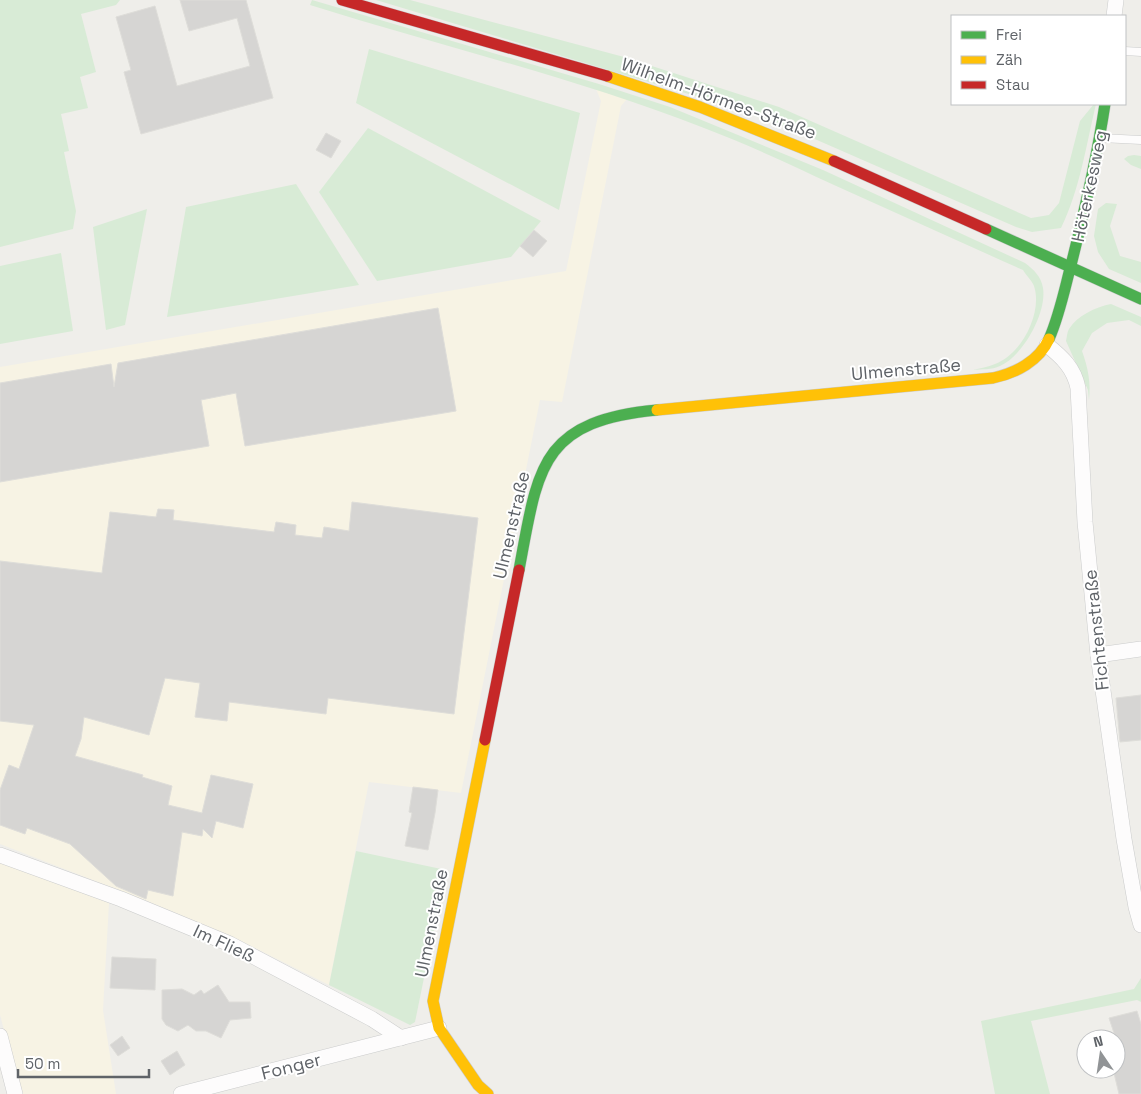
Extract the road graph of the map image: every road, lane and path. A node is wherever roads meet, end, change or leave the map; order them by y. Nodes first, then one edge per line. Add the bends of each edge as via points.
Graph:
1 (342, 0) edge
2 (1116, 0) edge
3 (1114, 15) edge
4 (1126, 51) edge
5 (1141, 52) edge
6 (1105, 105) edge
7 (1100, 138) junction
8 (1141, 140) edge
9 (1070, 268) junction
10 (1141, 299) edge
11 (1047, 344) junction
12 (1141, 649) edge
13 (1098, 655) junction
14 (0, 855) edge
15 (1141, 925) edge
16 (439, 1028) junction
17 (0, 1036) edge
18 (401, 1038) junction
19 (15, 1094) edge
20 (181, 1094) edge
21 (488, 1094) edge

1 - 9 street, Wilhelm-Hörmes-Straße via 618,79 699,106 839,162
2 - 3 street
4 - 5 lane
6 - 7 street, Höterkesweg
7 - 8 lane
7 - 9 street, Höterkesweg
9 - 10 street, Wilhelm-Hörmes-Straße
9 - 11 street, Ulmenstraße
11 - 13 street, Fichtenstraße via 1071,368 1078,388 1085,522
11 - 16 street, Ulmenstraße via 1024,366 999,378 640,412 588,425 566,437 555,448 542,469 534,492 433,1000
12 - 13 street
13 - 15 street, Fichtenstraße via 1124,839
14 - 18 street, Im Fließ via 121,899 230,944 372,1019
16 - 18 street
16 - 21 street, Ulmenstraße via 478,1085
17 - 19 street
18 - 20 street, Fonger

